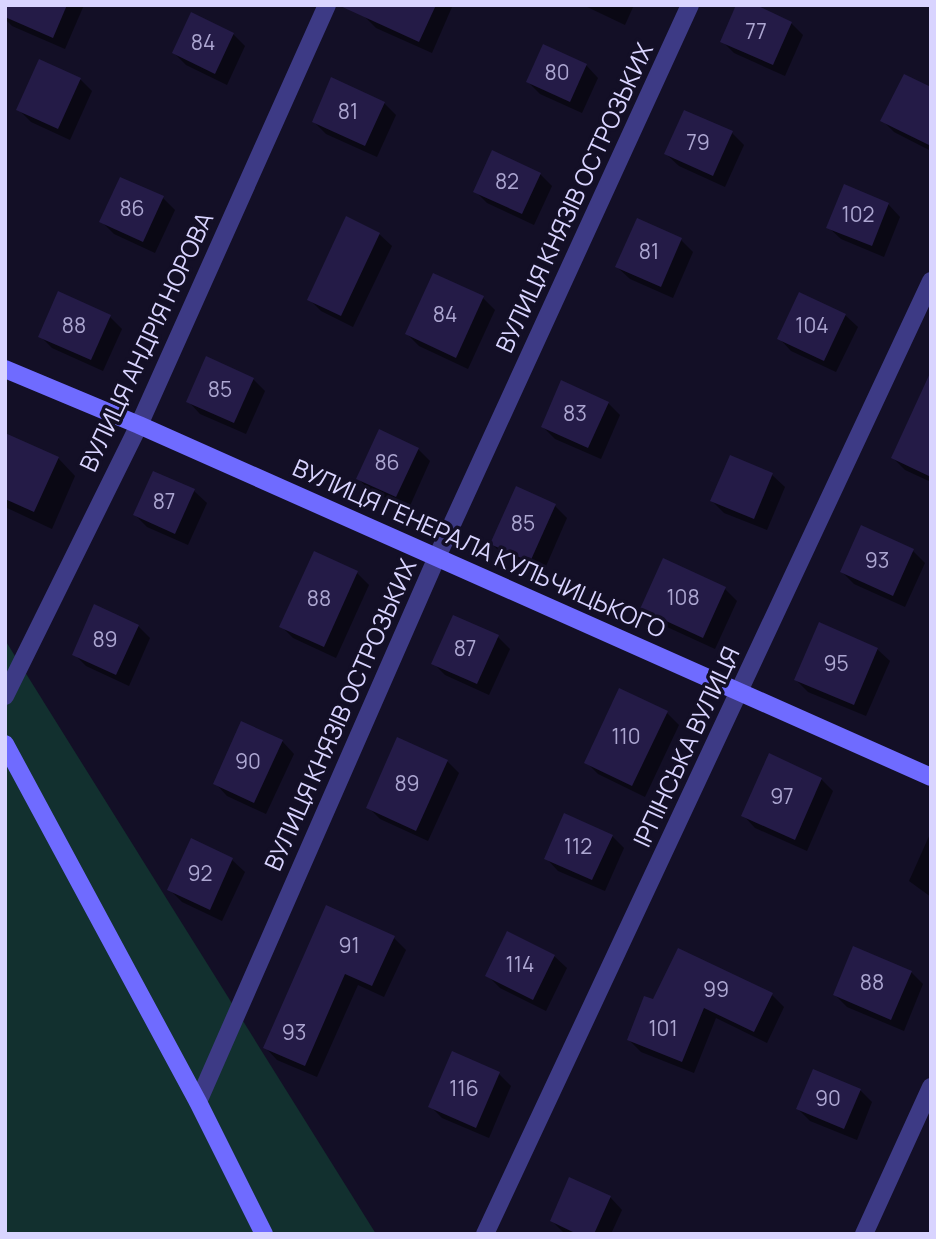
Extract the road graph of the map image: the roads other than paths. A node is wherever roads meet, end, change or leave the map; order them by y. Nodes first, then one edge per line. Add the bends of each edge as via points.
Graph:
1 (327, 5) edge
2 (690, 5) edge
3 (931, 281) edge
4 (5, 369) edge
5 (139, 425) junction
6 (437, 557) junction
7 (740, 691) junction
8 (5, 696) edge
9 (5, 744) edge
10 (931, 777) edge
11 (931, 1087) edge
12 (198, 1102) junction
13 (264, 1234) edge
14 (485, 1234) edge
15 (864, 1234) edge

1 - 5 street, ВУЛИЦЯ АНДРІЯ НОРОВА
2 - 6 street, ВУЛИЦЯ КНЯЗІВ ОСТРОЗЬКИХ
3 - 7 street, ІРПІНСЬКА ВУЛИЦЯ
4 - 5 street, ВУЛИЦЯ ГЕНЕРАЛА КУЛЬЧИЦЬКОГО
5 - 6 street, ВУЛИЦЯ ГЕНЕРАЛА КУЛЬЧИЦЬКОГО
5 - 8 street, ВУЛИЦЯ АНДРІЯ НОРОВА
6 - 7 street, ВУЛИЦЯ ГЕНЕРАЛА КУЛЬЧИЦЬКОГО
6 - 12 street, ВУЛИЦЯ КНЯЗІВ ОСТРОЗЬКИХ
7 - 10 street, ВУЛИЦЯ ГЕНЕРАЛА КУЛЬЧИЦЬКОГО
7 - 14 street, ІРПІНСЬКА ВУЛИЦЯ
9 - 12 street
11 - 15 street
12 - 13 street

